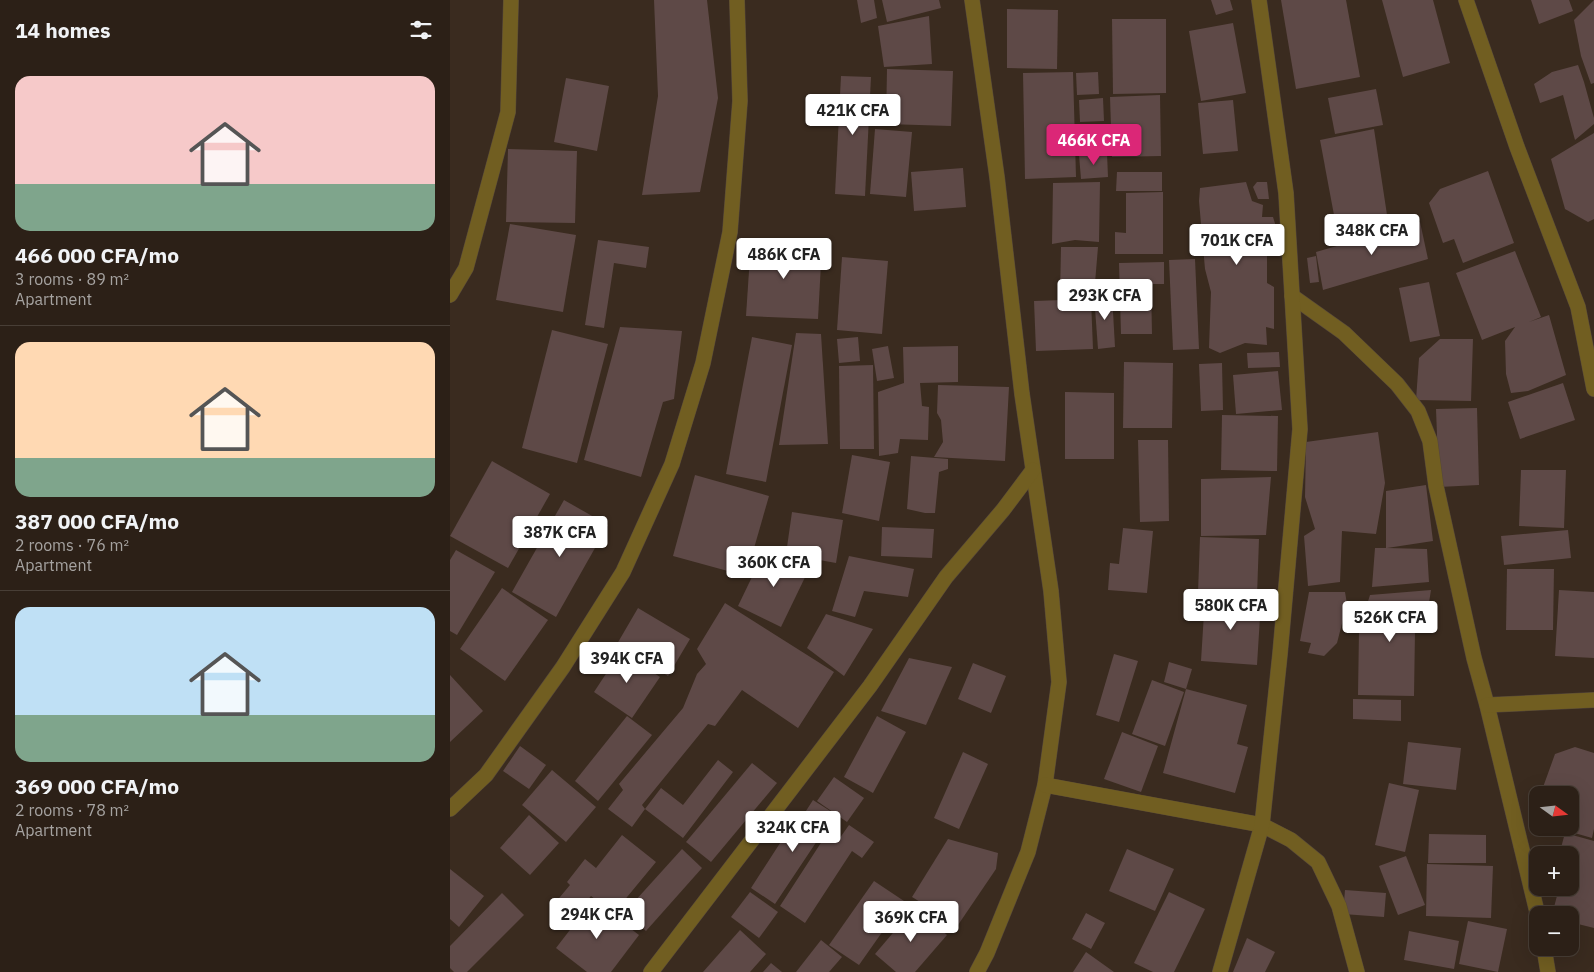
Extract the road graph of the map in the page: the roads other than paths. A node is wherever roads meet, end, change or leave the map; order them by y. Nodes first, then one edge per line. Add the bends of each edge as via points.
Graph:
1 (512, 0) edge
2 (737, 0) edge
3 (972, 0) edge
4 (1258, 0) edge
5 (1466, 0) edge
6 (450, 295) edge
7 (1292, 296) junction
8 (1594, 388) edge
9 (1033, 470) junction
10 (1594, 700) edge
11 (1487, 705) junction
12 (1045, 784) junction
13 (450, 809) edge
14 (1262, 825) junction
15 (1536, 906) edge
16 (1545, 956) edge
17 (651, 972) edge
18 (977, 972) edge
19 (1220, 972) edge
20 (1357, 972) edge
21 (1548, 972) edge

1 - 6 street via 508,112 466,268
2 - 13 street via 740,101 730,232 703,363 672,464 623,572 563,667 486,775
3 - 9 street
4 - 7 street via 1286,193
5 - 8 street via 1578,307
7 - 11 street via 1344,333 1397,384 1418,411 1430,441 1442,514
7 - 14 street via 1300,429
9 - 12 street via 1051,591 1059,682
9 - 17 street via 946,577 870,686
10 - 11 street
11 - 15 street
12 - 14 street
12 - 18 street via 1028,852
14 - 19 street
14 - 20 street via 1291,840 1318,862 1339,906
16 - 21 street

